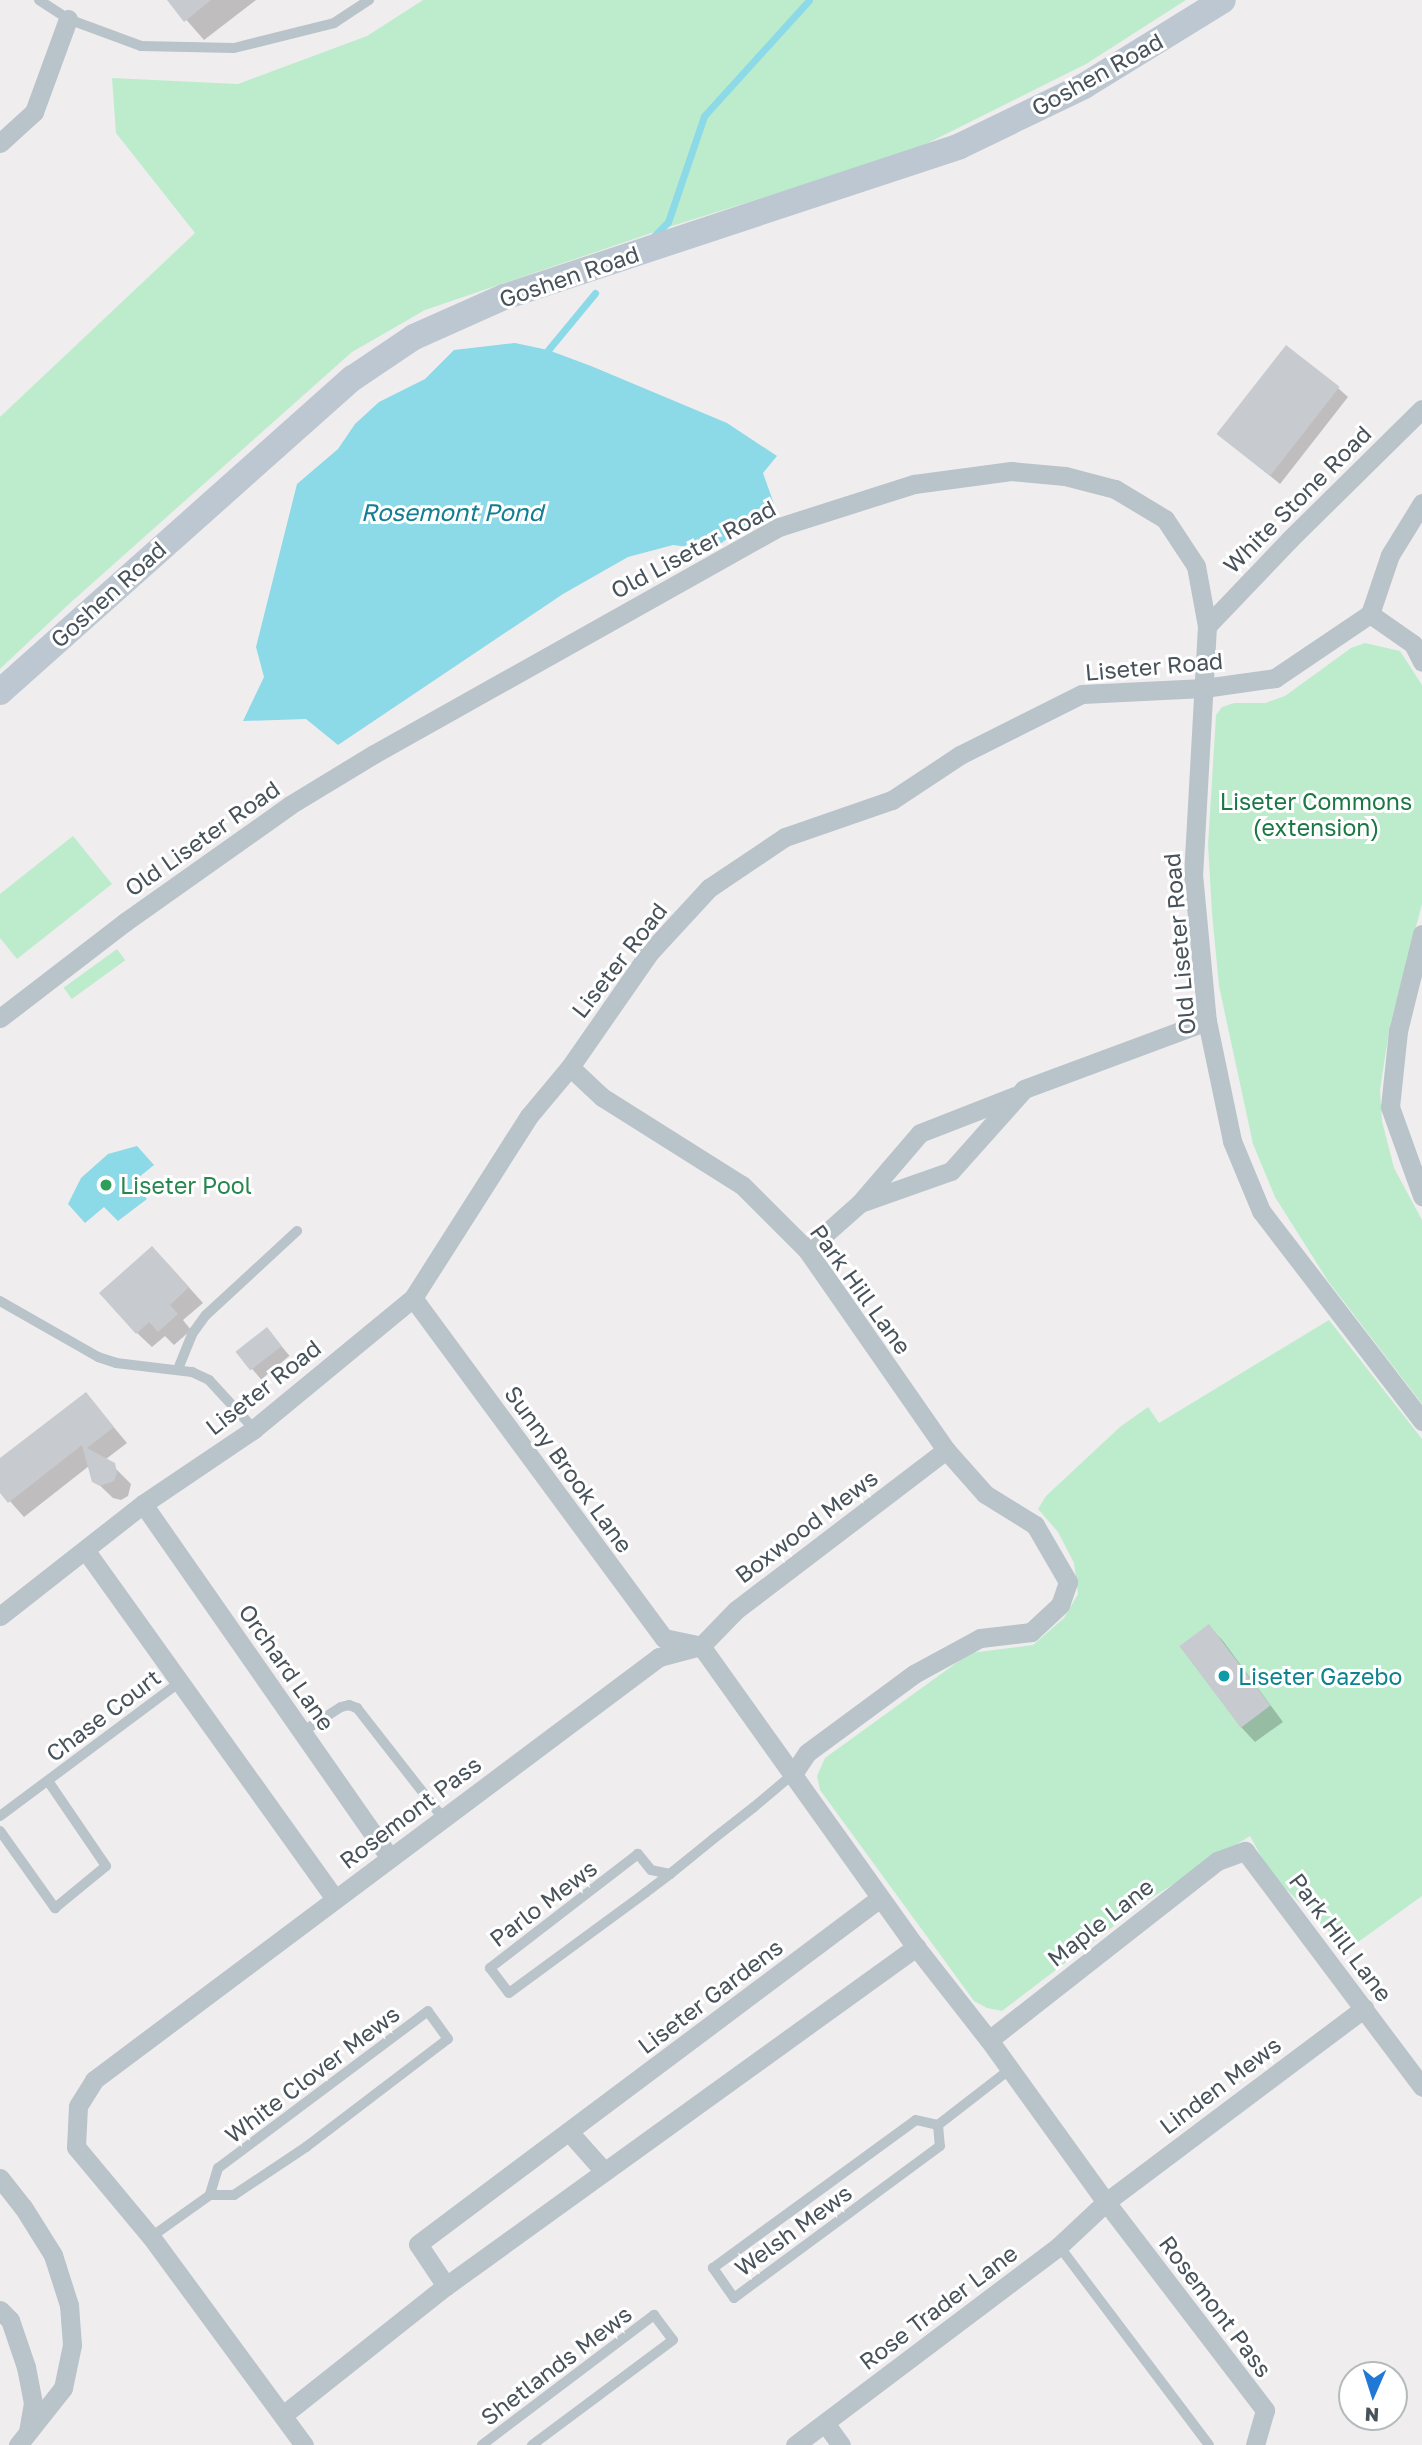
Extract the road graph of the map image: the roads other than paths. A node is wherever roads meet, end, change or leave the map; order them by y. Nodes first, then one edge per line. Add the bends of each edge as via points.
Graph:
1 (39, 0) edge
2 (369, 0) edge
3 (1223, 0) edge
4 (68, 19) junction
5 (0, 143) edge
6 (1422, 409) edge
7 (1422, 503) edge
8 (1370, 614) junction
9 (1207, 626) junction
10 (1422, 662) edge
11 (1204, 688) junction
12 (0, 692) edge
13 (1422, 934) edge
14 (0, 1018) edge
15 (1207, 1021) junction
16 (570, 1067) junction
17 (1023, 1091) junction
18 (1422, 1196) edge
19 (860, 1203) junction
20 (297, 1231) dead end
21 (807, 1250) junction
22 (412, 1298) junction
23 (0, 1301) edge
24 (178, 1369) junction
25 (1422, 1421) edge
26 (254, 1429) junction
27 (946, 1450) junction
28 (143, 1504) junction
29 (86, 1551) junction
30 (0, 1616) edge
31 (701, 1646) junction
32 (181, 1681) junction
33 (302, 1732) junction
34 (792, 1775) junction
35 (48, 1781) junction
36 (0, 1816) edge
37 (443, 1818) junction
38 (0, 1830) edge
39 (1245, 1851) joint
40 (390, 1858) junction
41 (670, 1874) junction
42 (880, 1898) junction
43 (335, 1899) junction
44 (916, 1947) junction
45 (1364, 2008) junction
46 (989, 2040) junction
47 (1009, 2070) junction
48 (1422, 2087) edge
49 (938, 2125) junction
50 (570, 2133) junction
51 (603, 2170) junction
52 (0, 2178) edge
53 (210, 2195) junction
54 (1107, 2202) junction
55 (151, 2237) junction
56 (1059, 2246) junction
57 (446, 2286) junction
58 (0, 2310) edge
59 (283, 2415) junction
60 (825, 2423) junction
61 (23, 2440) edge
62 (304, 2445) edge
63 (482, 2445) edge
64 (532, 2445) edge
65 (795, 2445) edge
66 (841, 2445) edge
67 (1209, 2445) edge
68 (1255, 2445) edge

1 - 4 lane
2 - 4 lane via 334,23 234,48 141,46
3 - 12 main road, Goshen Road via 1084,86 960,146 505,297 414,337 353,378
4 - 5 street via 34,113
6 - 9 street, White Stone Road
7 - 8 street via 1390,555
8 - 10 street via 1413,644
8 - 11 street, Liseter Road via 1275,678
9 - 11 street, Old Liseter Road
9 - 14 street, Old Liseter Road via 1196,566 1165,519 1115,489 1065,476 1011,471 914,484 779,527 290,805
11 - 15 street, Old Liseter Road via 1193,874
11 - 16 street, Liseter Road via 1082,694 960,755 891,800 785,837 709,888 650,952
13 - 18 street via 1398,1031 1390,1107
15 - 17 street
15 - 25 street, Old Liseter Road via 1232,1141 1261,1211
16 - 21 street, Park Hill Lane via 602,1097 742,1185
16 - 22 street, Liseter Road via 529,1116
17 - 19 street via 920,1133
17 - 19 street via 951,1171
19 - 21 street
20 - 24 lane via 205,1315
21 - 27 street, Park Hill Lane
22 - 26 street, Liseter Road
22 - 31 street, Sunny Brook Lane via 663,1638
23 - 24 lane via 107,1360
24 - 26 lane via 209,1380
26 - 28 street, Liseter Road
27 - 31 street, Boxwood Mews via 736,1610
27 - 34 street, Park Hill Lane via 985,1494 1035,1525 1068,1582 1060,1605 1031,1632 980,1637 915,1674 807,1753
28 - 29 street, Liseter Road
28 - 33 street, Orchard Lane
29 - 30 street, Liseter Road
29 - 32 street
31 - 34 street
31 - 37 street, Rosemont Pass via 659,1657
32 - 35 lane, Chase Court
32 - 43 street
33 - 37 lane via 341,1707 357,1708
33 - 40 street, Orchard Lane
34 - 41 lane, Parlo Mews
34 - 42 street
35 - 36 lane, Chase Court
35 - 38 lane, Chase Court via 106,1866 55,1908
37 - 40 street, Rosemont Pass
39 - 45 street, Park Hill Lane
39 - 46 street, Maple Lane via 1217,1861
40 - 43 street, Rosemont Pass
41 - 41 lane, Parlo Mews via 509,1993 490,1968 638,1854 651,1870
42 - 44 street
42 - 50 street, Liseter Gardens
43 - 55 street, Rosemont Pass via 94,2080 78,2106 76,2147
44 - 46 street
44 - 51 street
45 - 48 street, Park Hill Lane
45 - 54 street, Linden Mews
46 - 47 street
47 - 49 lane
47 - 54 street
49 - 49 lane, Welsh Mews via 916,2120 713,2268 734,2298 940,2146
50 - 51 street
50 - 57 street, Liseter Gardens via 418,2244
51 - 57 street
52 - 61 street via 54,2255 69,2305 72,2345 63,2388
53 - 53 lane, White Clover Mews via 234,2195 306,2147 448,2039 428,2011 218,2168
53 - 55 lane, White Clover Mews
54 - 56 street, Rose Trader Lane
54 - 68 street, Rosemont Pass via 1265,2410
55 - 59 street, Rosemont Pass
56 - 60 street, Rose Trader Lane
56 - 67 lane
57 - 59 street
58 - 61 street via 10,2320 33,2403
59 - 62 street, Rosemont Pass
60 - 65 street, Rose Trader Lane
60 - 66 street
63 - 64 lane, Shetlands Mews via 654,2315 673,2340

